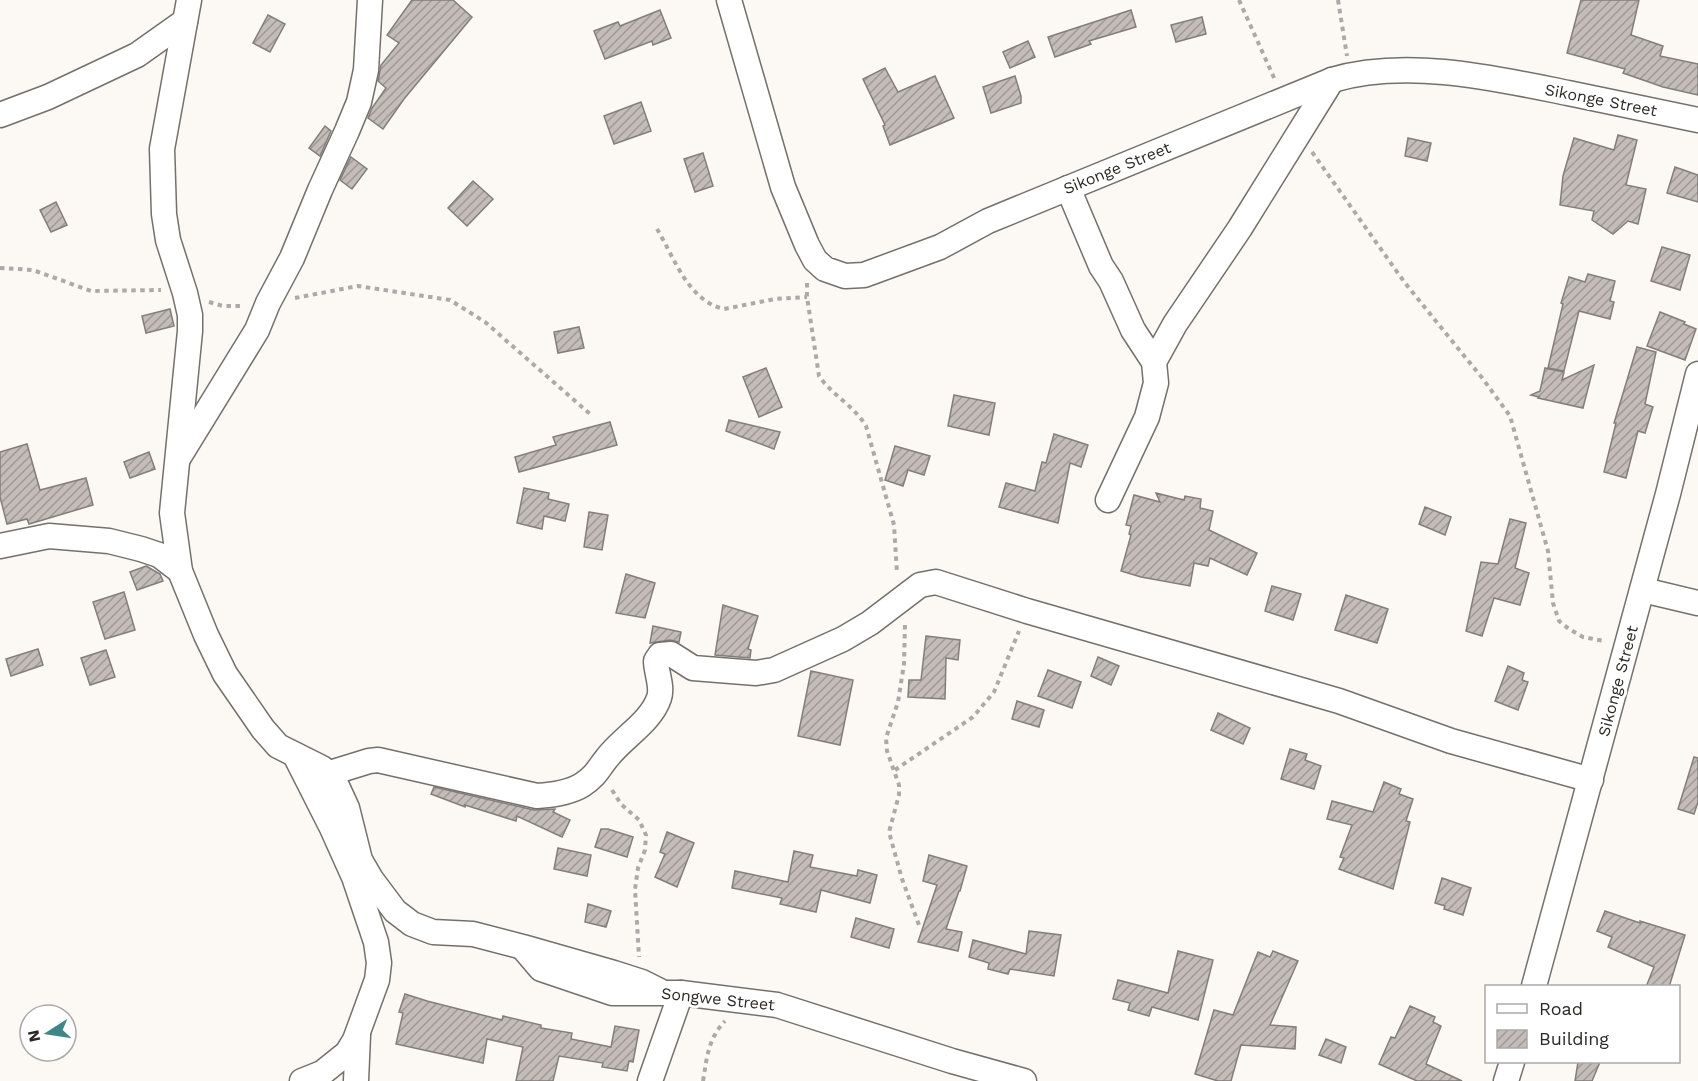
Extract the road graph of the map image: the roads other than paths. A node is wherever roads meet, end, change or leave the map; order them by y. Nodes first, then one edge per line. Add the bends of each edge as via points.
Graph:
1 (370, 0) edge
2 (729, 0) edge
3 (187, 11) edge
4 (1341, 77) junction
5 (0, 115) edge
6 (1698, 120) edge
7 (1068, 188) junction
8 (1154, 362) junction
9 (1698, 374) edge
10 (176, 462) junction
11 (1108, 500) dead end
12 (0, 546) edge
13 (180, 571) junction
14 (1643, 590) junction
15 (1698, 603) edge
16 (295, 755) junction
17 (327, 774) junction
18 (1591, 780) junction
19 (1535, 985) edge
20 (661, 989) junction
21 (358, 1031) junction
22 (1512, 1063) edge
23 (302, 1081) edge
24 (356, 1081) edge
25 (650, 1081) edge
26 (1024, 1081) edge
27 (1506, 1081) edge

1 - 10 street via 366,70 359,102 292,258 252,338
2 - 7 street, Sikonge Street via 783,187 807,245 825,269 844,276 864,275 940,247 988,221
3 - 5 street via 137,55
3 - 10 street via 162,148 168,240 190,315
4 - 6 street, Sikonge Street via 1426,71 1510,81
4 - 7 street, Sikonge Street
4 - 8 street via 1299,134
7 - 8 street via 1101,266
8 - 11 street via 1156,383 1147,417
9 - 14 street, Sikonge Street
10 - 13 street via 172,513
12 - 13 street via 49,536 109,541 159,555
13 - 16 street via 225,674 263,729 278,746
14 - 15 street
14 - 18 street, Sikonge Street
16 - 17 street
16 - 21 street via 350,867 376,942 377,980
17 - 18 street via 369,761 385,761 537,796 572,790 598,773 659,700 656,661 660,655 671,654 693,668 756,673 774,670 843,639 920,585 936,582 1339,701 1451,741
17 - 20 street, Songwe Street via 347,808 360,860 371,879 395,910 421,929 472,934 523,947 541,969 612,993
18 - 19 street, Sikonge Street
20 - 25 street
20 - 26 street, Songwe Street via 777,1005
21 - 23 street via 347,1053 322,1073
21 - 24 street
22 - 27 street

